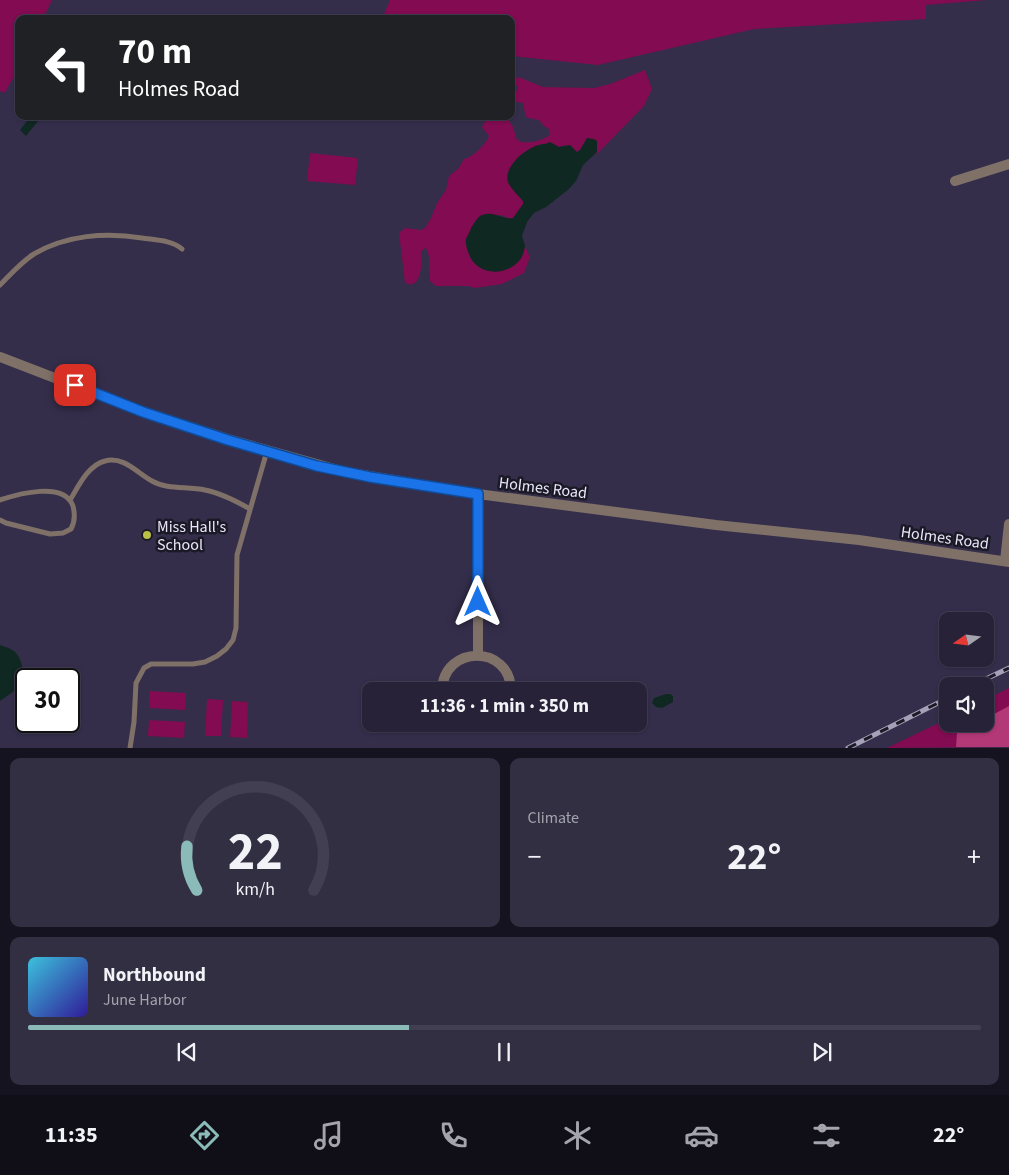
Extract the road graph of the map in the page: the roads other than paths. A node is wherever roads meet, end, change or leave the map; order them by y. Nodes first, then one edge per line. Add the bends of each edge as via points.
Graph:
1 (1009, 164) edge
2 (955, 181) dead end
3 (182, 249) dead end
4 (0, 285) edge
5 (0, 357) edge
6 (267, 451) junction
7 (478, 494) junction
8 (0, 500) edge
9 (70, 500) junction
10 (250, 509) junction
11 (0, 520) edge
12 (1009, 524) edge
13 (1007, 562) edge
14 (478, 656) junction
15 (443, 682) edge
16 (509, 682) edge
17 (130, 748) edge

1 - 2 street
3 - 4 lane via 172,243 122,234 82,237 34,254
5 - 6 street, Holmes Road via 143,412
6 - 7 street, Holmes Road via 333,470
6 - 10 lane
7 - 13 street, Holmes Road via 859,540
7 - 14 street
8 - 9 lane via 43,491
9 - 10 lane via 94,467 116,460 152,482 227,496
9 - 11 lane via 74,524 63,533 50,534
10 - 17 lane via 237,555 233,640 226,649 205,662 151,664 144,668 136,683
12 - 13 street
14 - 15 street via 461,660 450,668
14 - 16 street via 490,658 501,666

